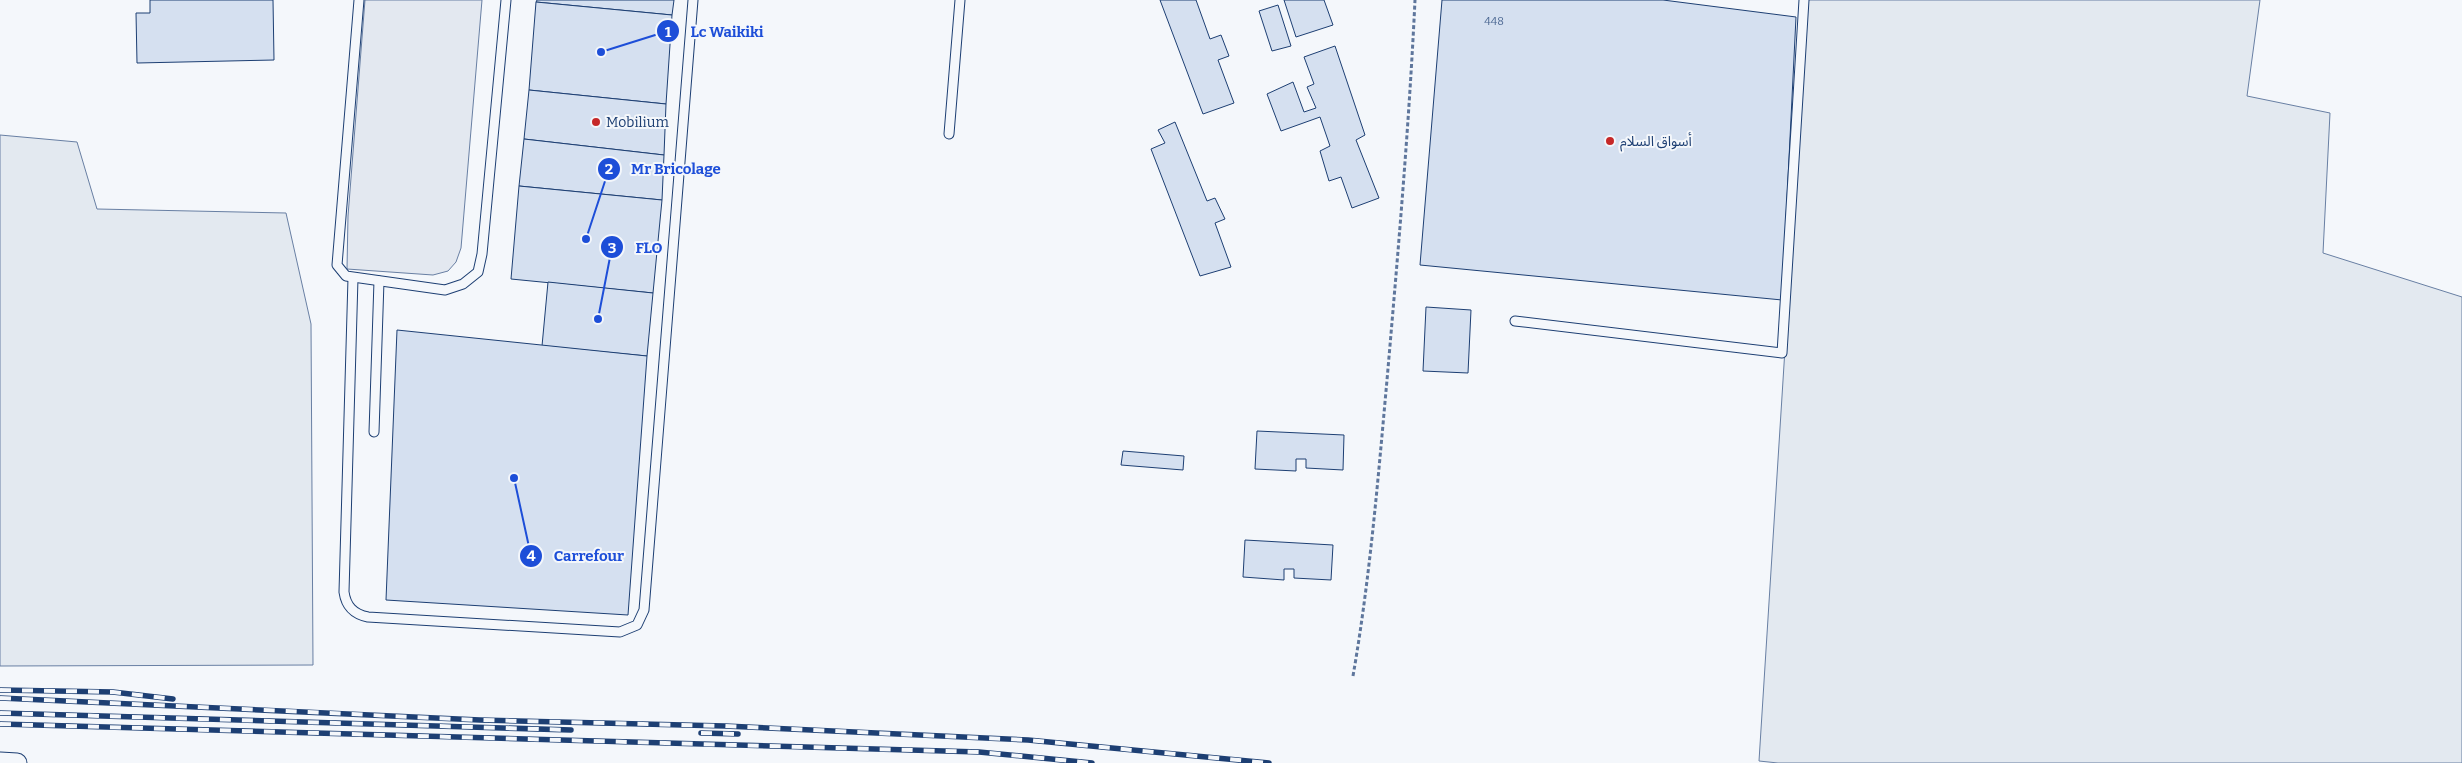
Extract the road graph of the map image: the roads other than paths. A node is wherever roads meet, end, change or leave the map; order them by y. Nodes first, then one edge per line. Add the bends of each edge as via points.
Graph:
1 (359, 0) edge
2 (506, 0) edge
3 (693, 0) edge
4 (960, 0) edge
5 (1804, 0) edge
6 (949, 134) dead end
7 (354, 278) junction
8 (379, 280) junction
9 (1515, 321) dead end
10 (374, 432) dead end
11 (0, 762) edge
12 (17, 763) edge

1 - 7 lane via 337,258 341,271
2 - 8 lane via 484,245 478,272 463,284 445,290
3 - 7 lane via 644,610 637,626 620,632 368,617 360,616 349,607 344,592
4 - 6 lane
5 - 9 lane via 1782,353
7 - 8 lane
8 - 10 lane
11 - 12 street

